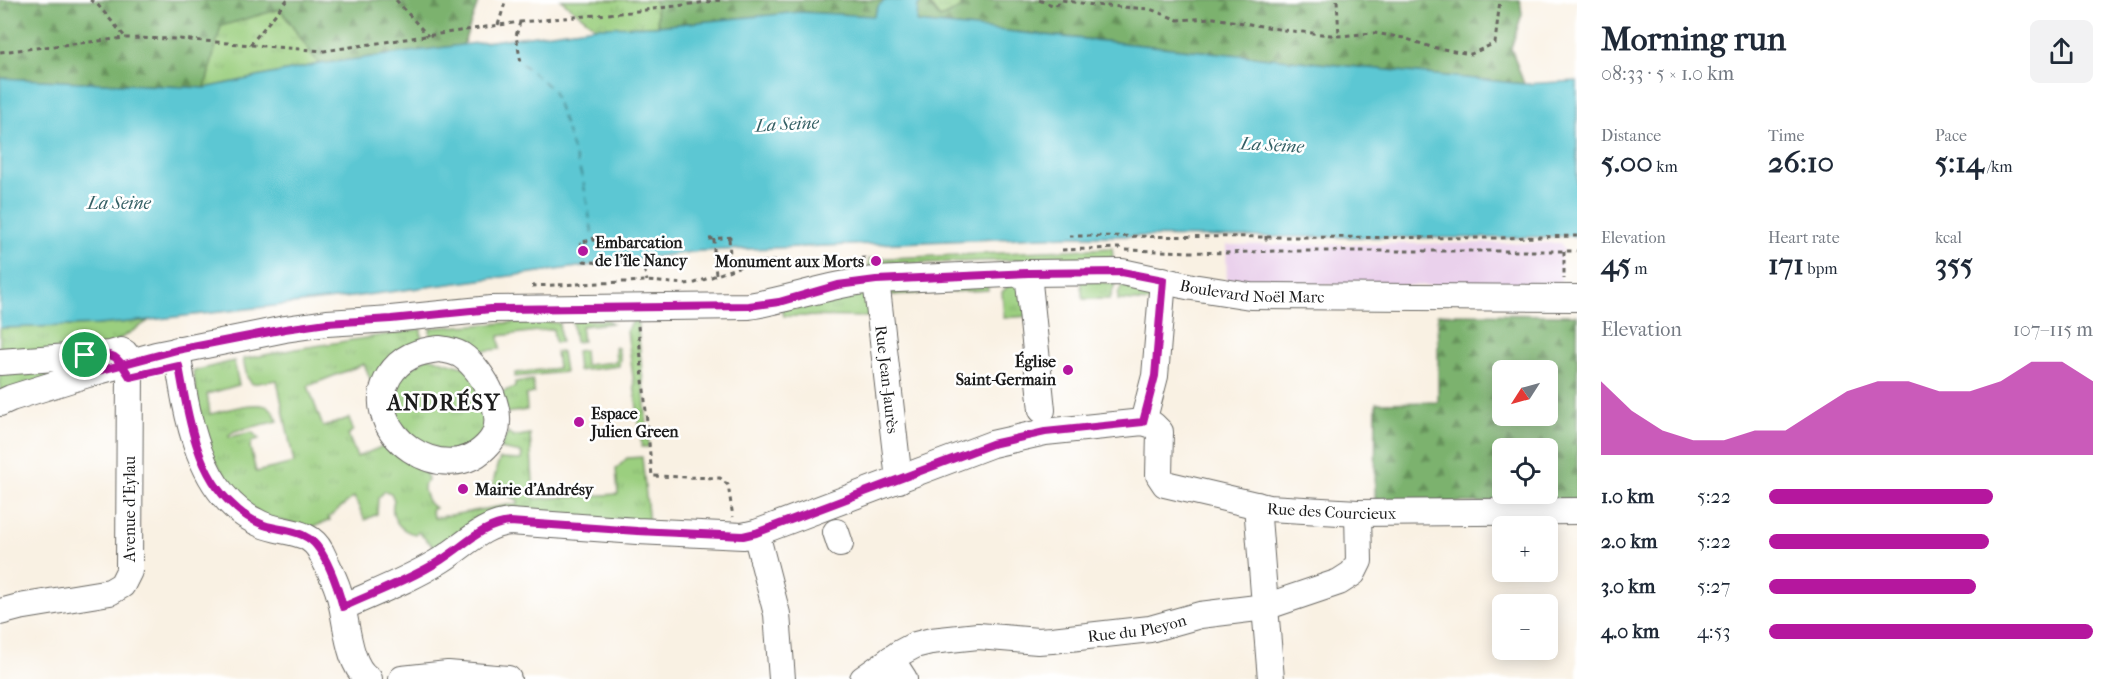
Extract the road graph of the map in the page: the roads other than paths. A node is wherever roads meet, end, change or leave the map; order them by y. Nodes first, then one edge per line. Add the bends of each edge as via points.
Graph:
1 (1028, 273) junction
2 (876, 280) junction
3 (1163, 280) junction
4 (1571, 298) edge
5 (425, 351) joint
6 (178, 358) junction
7 (0, 362) edge
8 (122, 362) junction
9 (86, 364) junction
10 (0, 405) edge
11 (1042, 410) dead end
12 (1143, 422) junction
13 (898, 480) junction
14 (1257, 505) junction
15 (1577, 511) edge
16 (1358, 513) junction
17 (756, 533) junction
18 (1264, 600) junction
19 (343, 607) junction
20 (0, 612) edge
21 (898, 669) edge
22 (366, 678) edge
23 (402, 679) edge
24 (508, 679) edge
25 (782, 679) edge
26 (863, 679) edge
27 (1271, 679) edge

1 - 2 street, Boulevard Noël Marc
1 - 3 street, Boulevard Noël Marc via 1122,272
1 - 11 street
2 - 6 street, Boulevard Noël Marc via 749,306 491,309 391,319
2 - 13 street, Rue Jean-Jaurès
3 - 4 street, Boulevard Noël Marc via 1250,296
3 - 12 street via 1155,376
5 - 5 street via 403,360 388,378 381,400 391,427 405,446 422,457 451,462 473,456 488,445 498,428 490,392 462,356 452,351
6 - 8 street, Boulevard Noël Marc
6 - 19 street via 201,460 218,489 232,505 262,524 313,541 320,549
7 - 9 street
8 - 9 street
8 - 10 street via 75,387
8 - 20 street, Avenue d'Eylau via 129,571 126,579 110,592
9 - 10 street
12 - 13 street via 1013,439
12 - 14 street, Rue des Courcieux via 1160,432 1162,481 1169,486
13 - 17 street via 834,527
14 - 16 street, Rue des Courcieux
14 - 18 street
15 - 16 street, Rue des Courcieux
16 - 18 street, Rue du Pleyon via 1359,561 1353,573 1339,582
17 - 19 street via 729,536 500,523 426,568
17 - 25 street via 777,614
18 - 21 street, Rue du Pleyon via 1150,629 1038,641 978,636 931,641 915,645
18 - 27 street
19 - 22 street via 354,660
21 - 26 street, Rue du Pleyon
23 - 24 street via 448,674

